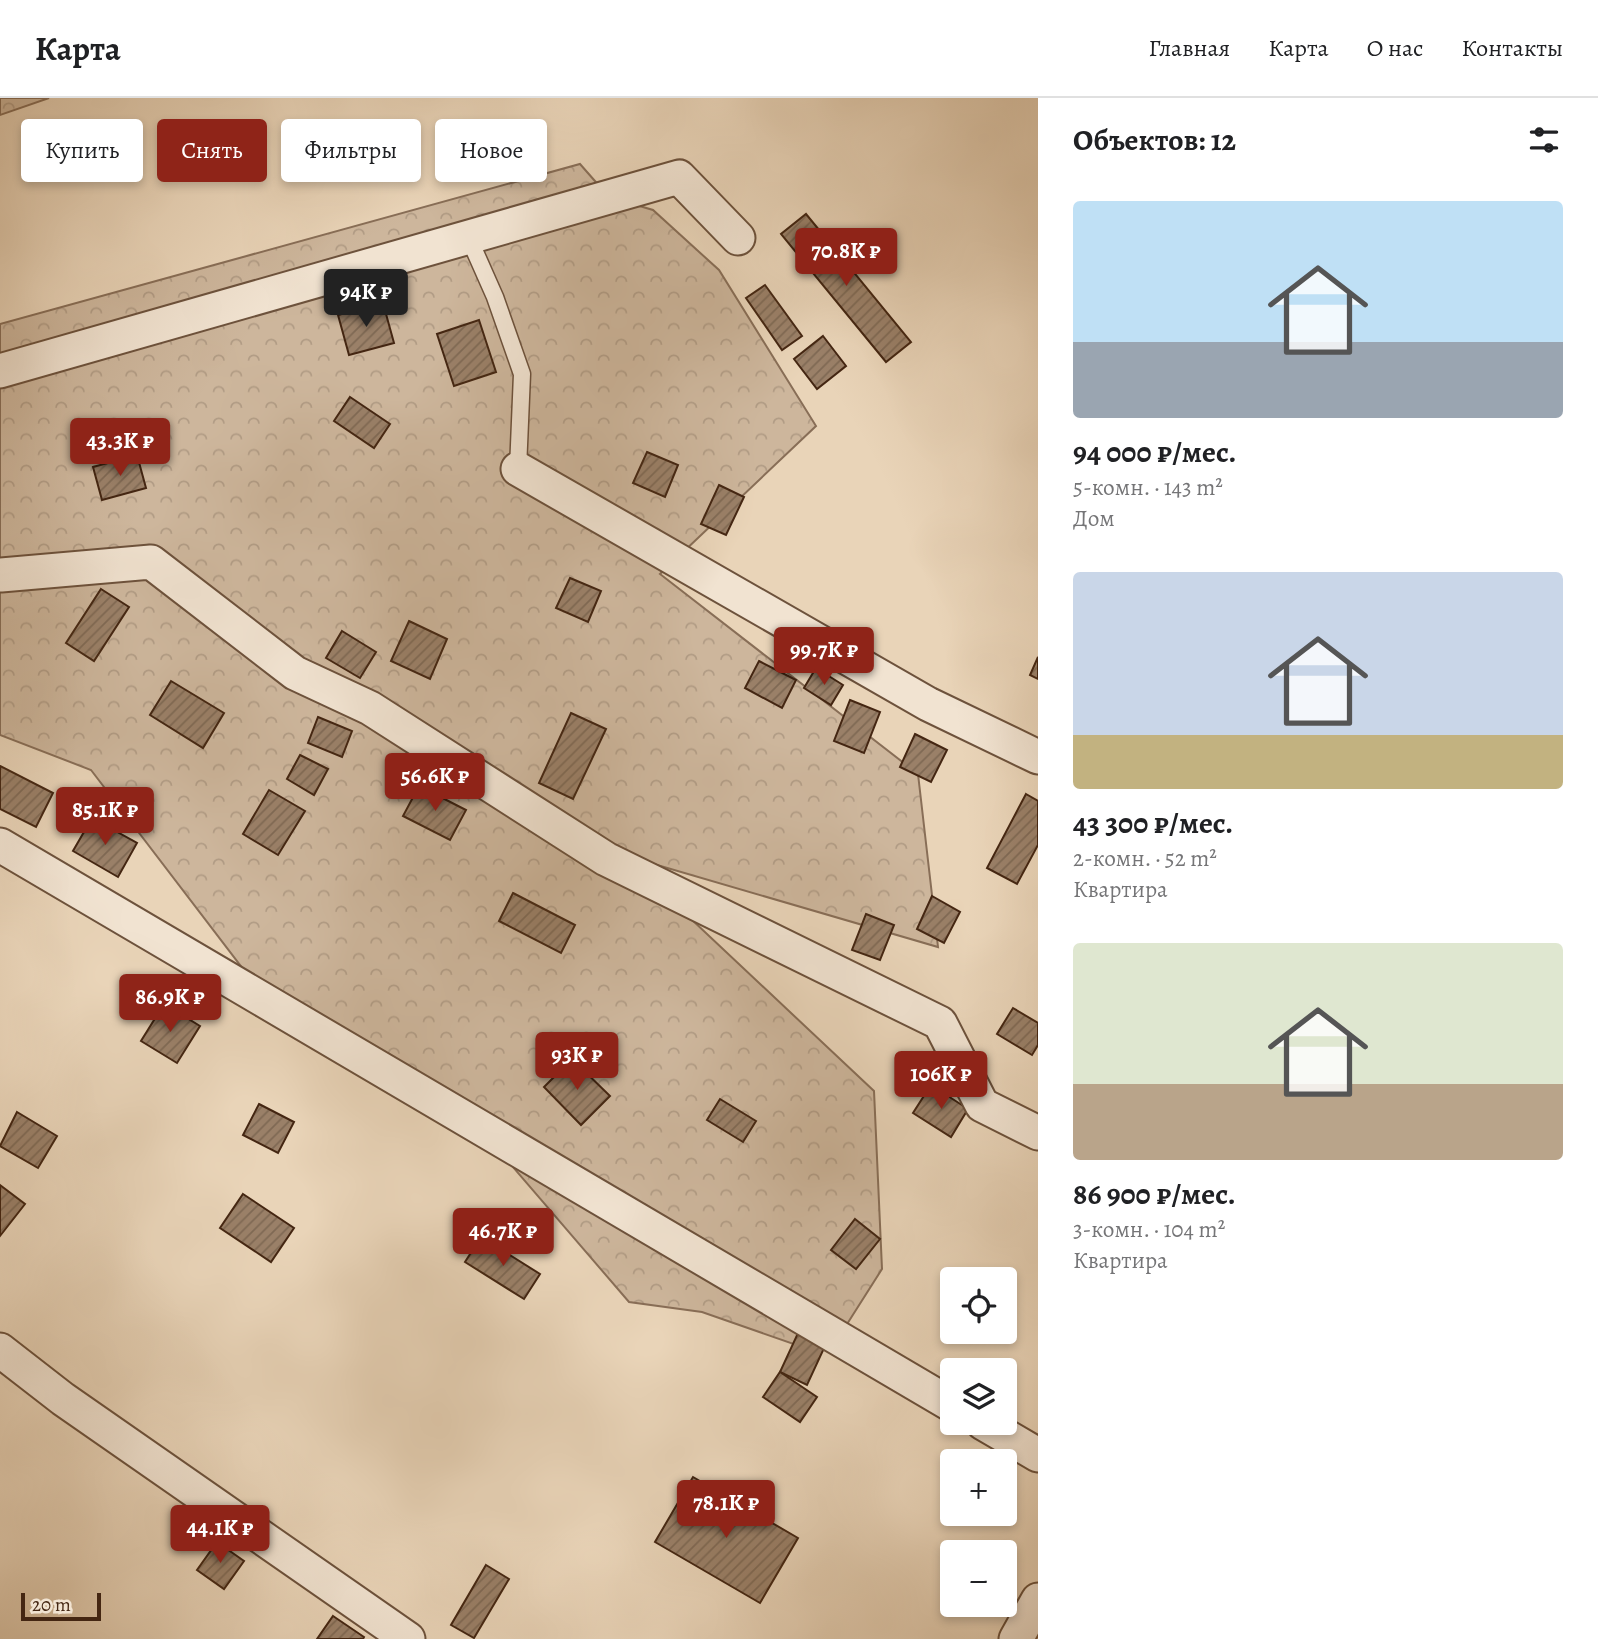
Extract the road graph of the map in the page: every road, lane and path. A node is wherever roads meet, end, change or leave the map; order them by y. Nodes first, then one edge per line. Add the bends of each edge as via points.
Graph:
1 (468, 236) junction
2 (738, 238) dead end
3 (0, 370) edge
4 (518, 469) joint
5 (1, 575) edge
6 (1038, 757) edge
7 (0, 845) edge
8 (1038, 1133) edge
9 (0, 1350) edge
10 (940, 1398) edge
11 (1004, 1435) edge
12 (1038, 1455) edge
13 (1038, 1600) edge
14 (408, 1639) edge
15 (1016, 1639) edge

1 - 2 street via 679,177
1 - 3 street
1 - 4 lane via 522,374
4 - 6 street via 928,704
5 - 8 street via 151,562 295,673 370,708 606,859 940,1023 982,1105
7 - 10 street
9 - 14 street via 63,1399
11 - 12 street
13 - 15 street

